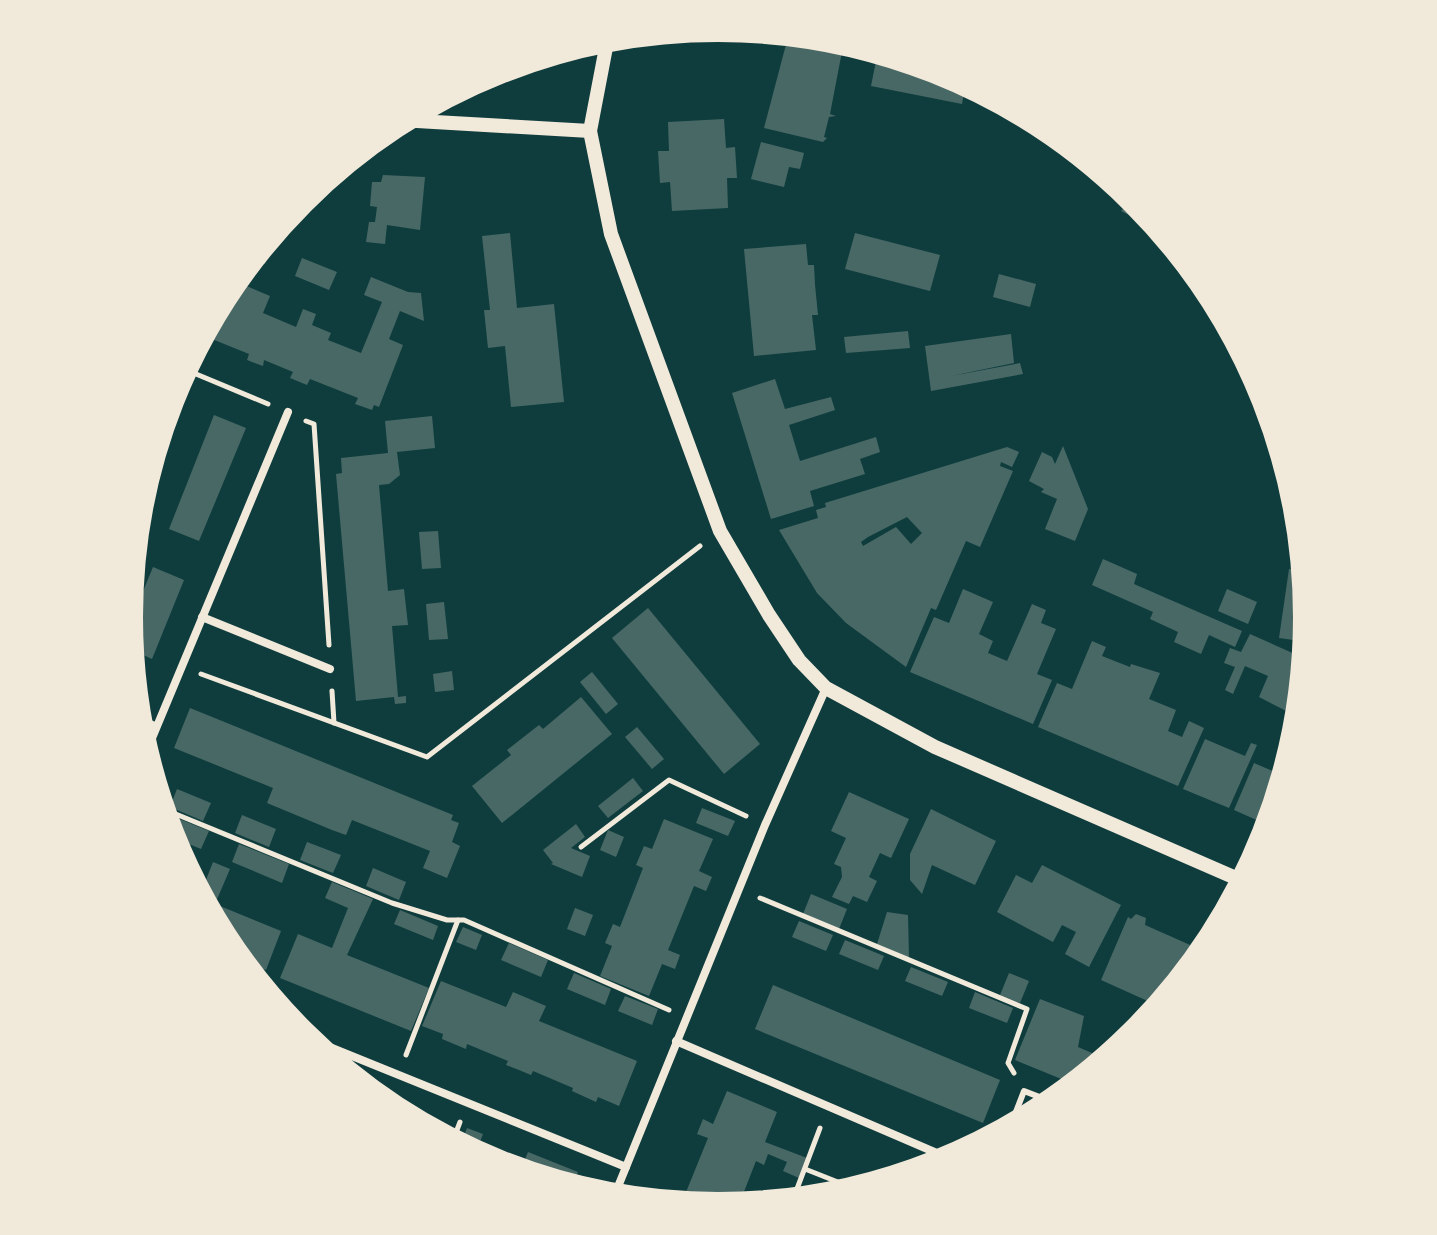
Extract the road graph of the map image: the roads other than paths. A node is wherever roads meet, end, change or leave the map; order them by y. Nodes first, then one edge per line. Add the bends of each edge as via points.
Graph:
1 (605, 51) edge
2 (423, 121) edge
3 (590, 131) junction
4 (288, 412) road end
5 (202, 617) junction
6 (330, 669) road end
7 (826, 688) junction
8 (151, 723) edge
9 (157, 726) junction
10 (153, 735) edge
11 (1234, 877) edge
12 (676, 1041) junction
13 (334, 1049) edge
14 (1040, 1097) edge
15 (1016, 1113) edge
16 (935, 1152) edge
17 (626, 1167) junction
18 (618, 1186) edge

1 - 3 street
2 - 3 street
3 - 7 street via 611,234 720,531 776,626
4 - 5 street
5 - 6 street
5 - 9 street
7 - 11 street via 935,747
7 - 12 street
8 - 9 lane
9 - 10 street
12 - 16 street
12 - 17 street
13 - 17 street
14 - 15 lane via 1024,1091
17 - 18 street

